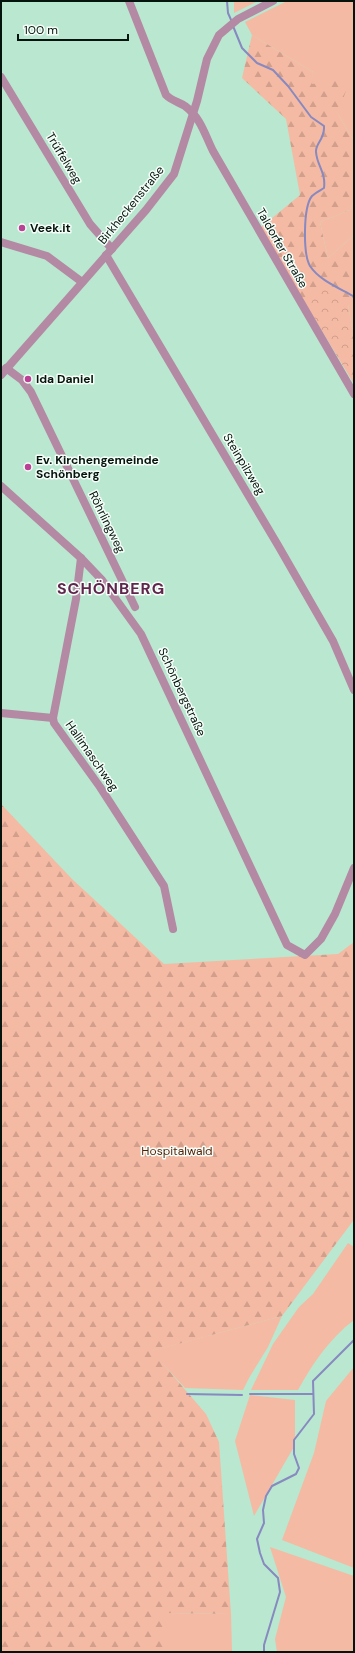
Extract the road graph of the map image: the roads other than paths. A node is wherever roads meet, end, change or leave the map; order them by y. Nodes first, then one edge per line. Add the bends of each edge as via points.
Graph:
1 (129, 1) edge
2 (273, 1) edge
3 (1, 77) edge
4 (193, 113) junction
5 (1, 242) edge
6 (112, 249) junction
7 (106, 255) junction
8 (82, 282) junction
9 (4, 372) edge
10 (354, 394) edge
11 (1, 486) edge
12 (81, 558) junction
13 (135, 607) dead end
14 (354, 690) edge
15 (1, 712) edge
16 (53, 718) junction
17 (354, 868) edge
18 (173, 929) dead end

1 - 4 street via 166,96
2 - 4 street, Birkheckenstraße via 238,19 219,35 207,60
3 - 6 street, Trüffelweg via 90,224
4 - 6 street, Birkheckenstraße via 174,174
4 - 10 street, Taldorfer Straße via 201,123 212,152
5 - 8 street via 47,256
6 - 7 street, Birkheckenstraße
7 - 8 street, Birkheckenstraße
7 - 14 street, Steinpilzweg via 283,553 333,641
8 - 9 street, Birkheckenstraße
9 - 13 street, Röhrlingweg via 22,380 31,392
11 - 12 street, Schönbergstraße
12 - 16 street, Hallimaschweg via 76,599
12 - 17 street, Schönbergstraße via 102,580 141,634 287,945 305,955 321,939 335,914
15 - 16 street
16 - 18 street, Hallimaschweg via 164,886

